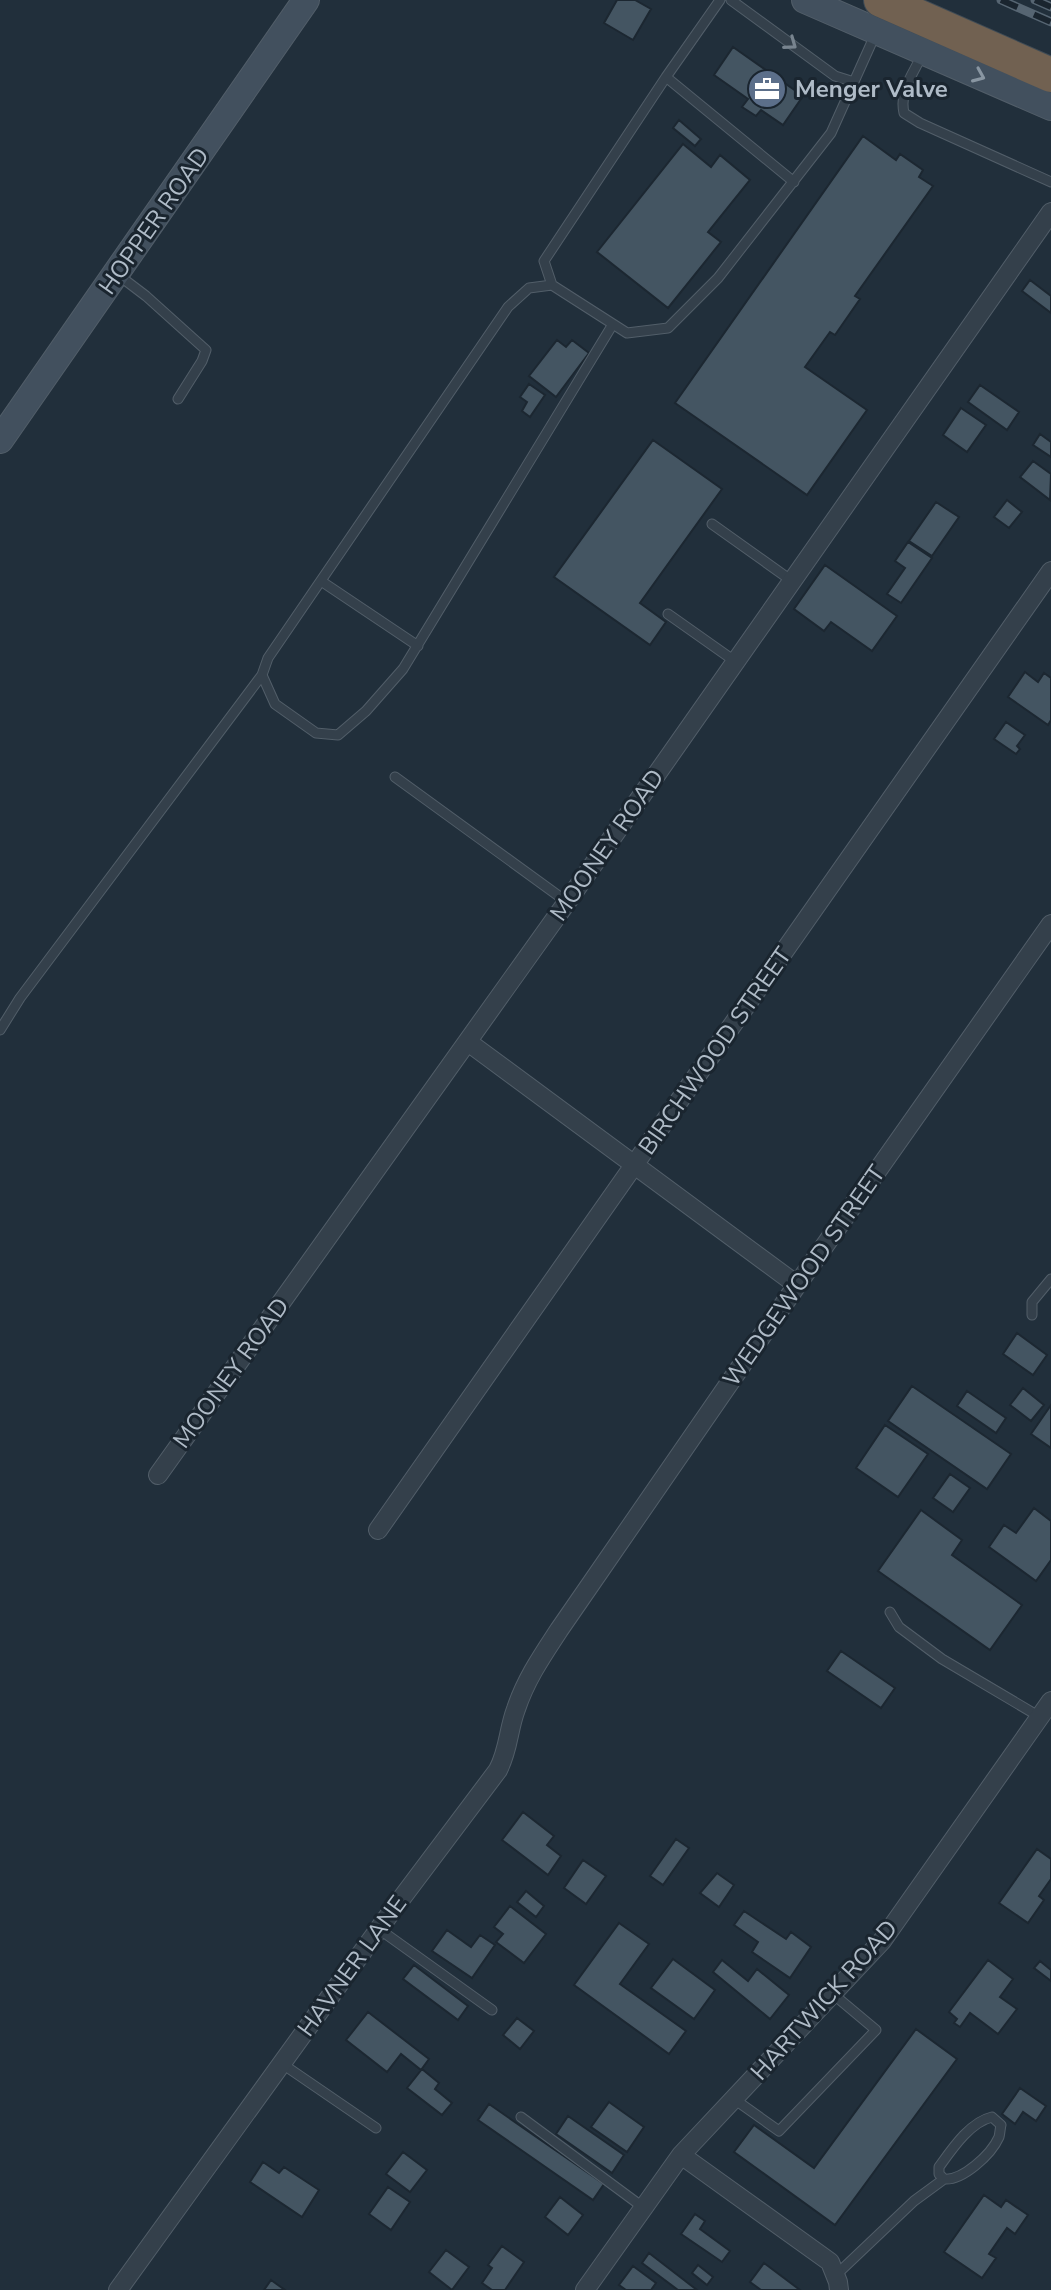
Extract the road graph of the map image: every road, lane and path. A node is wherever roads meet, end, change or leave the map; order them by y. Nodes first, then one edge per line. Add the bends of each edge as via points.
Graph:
1 (306, 0) edge
2 (720, 0) edge
3 (731, 0) edge
4 (805, 0) edge
5 (878, 16) edge
6 (924, 52) junction
7 (1051, 75) edge
8 (666, 77) junction
9 (854, 82) junction
10 (1051, 107) edge
11 (794, 182) junction
12 (1051, 182) edge
13 (1051, 212) edge
14 (117, 274) junction
15 (552, 285) junction
16 (613, 324) junction
17 (178, 399) dead end
18 (0, 440) edge
19 (712, 524) dead end
20 (1051, 571) edge
21 (321, 581) junction
22 (792, 581) junction
23 (668, 614) dead end
24 (418, 646) junction
25 (736, 662) junction
26 (262, 675) junction
27 (395, 777) dead end
28 (567, 902) junction
29 (1051, 924) edge
30 (0, 1030) edge
31 (468, 1042) junction
32 (635, 1166) junction
33 (1051, 1279) edge
34 (797, 1285) junction
35 (1032, 1315) dead end
36 (158, 1475) dead end
37 (378, 1530) dead end
38 (890, 1612) dead end
39 (559, 1630) joint
40 (1051, 1701) edge
41 (1040, 1717) junction
42 (379, 1929) junction
43 (833, 1994) junction
44 (492, 2010) dead end
45 (281, 2063) junction
46 (734, 2099) junction
47 (521, 2117) dead end
48 (376, 2128) dead end
49 (681, 2155) junction
50 (944, 2179) junction
51 (644, 2208) junction
52 (837, 2283) edge
53 (118, 2290) edge
54 (585, 2290) edge

1 - 14 main road, HOPPER ROAD
2 - 8 lane
3 -> 9 lane via 835,76
4 - 5 main road
5 - 6 main road
5 - 7 highway
5 - 9 lane
6 -> 10 main road
6 - 12 lane via 904,91 904,113
8 - 11 lane
8 - 15 lane via 544,261
9 - 11 lane via 831,133
11 - 16 lane via 718,278 668,328 627,333
13 - 22 street, MOONEY ROAD
14 - 17 lane via 206,350
14 - 18 main road, HOPPER ROAD
15 - 16 lane
15 - 21 lane via 529,288 508,307
16 - 24 lane
19 - 22 lane
20 - 32 street, BIRCHWOOD STREET
21 - 24 lane
21 - 26 lane
22 - 25 street, MOONEY ROAD
23 - 25 lane
24 - 26 lane via 366,711 338,735 316,733 275,704
25 - 28 street, MOONEY ROAD
26 - 30 lane
27 - 28 lane
28 - 31 street, MOONEY ROAD
29 - 34 street, WEDGEWOOD STREET
31 - 32 street
31 - 36 street, MOONEY ROAD
32 - 34 street
32 - 37 street, BIRCHWOOD STREET
33 - 35 lane via 1032,1302
34 - 39 street, WEDGEWOOD STREET
38 - 41 lane via 899,1627 942,1659
39 - 42 street, HAVNER LANE via 527,1680 498,1770
40 - 41 street, HARTWICK ROAD
41 - 43 street, HARTWICK ROAD via 882,1941
42 - 44 lane
42 - 45 street, HAVNER LANE
43 - 46 street, HARTWICK ROAD
43 - 46 lane via 876,2030 779,2131
45 - 48 lane
45 - 53 street, HAVNER LANE
46 - 49 street, HARTWICK ROAD
47 - 51 lane
49 - 51 street, HARTWICK ROAD
49 - 52 street via 830,2262
50 - 50 lane via 965,2172 989,2150 1001,2125 992,2117 982,2119 939,2167
50 - 52 lane via 914,2201
51 - 54 street, HARTWICK ROAD

